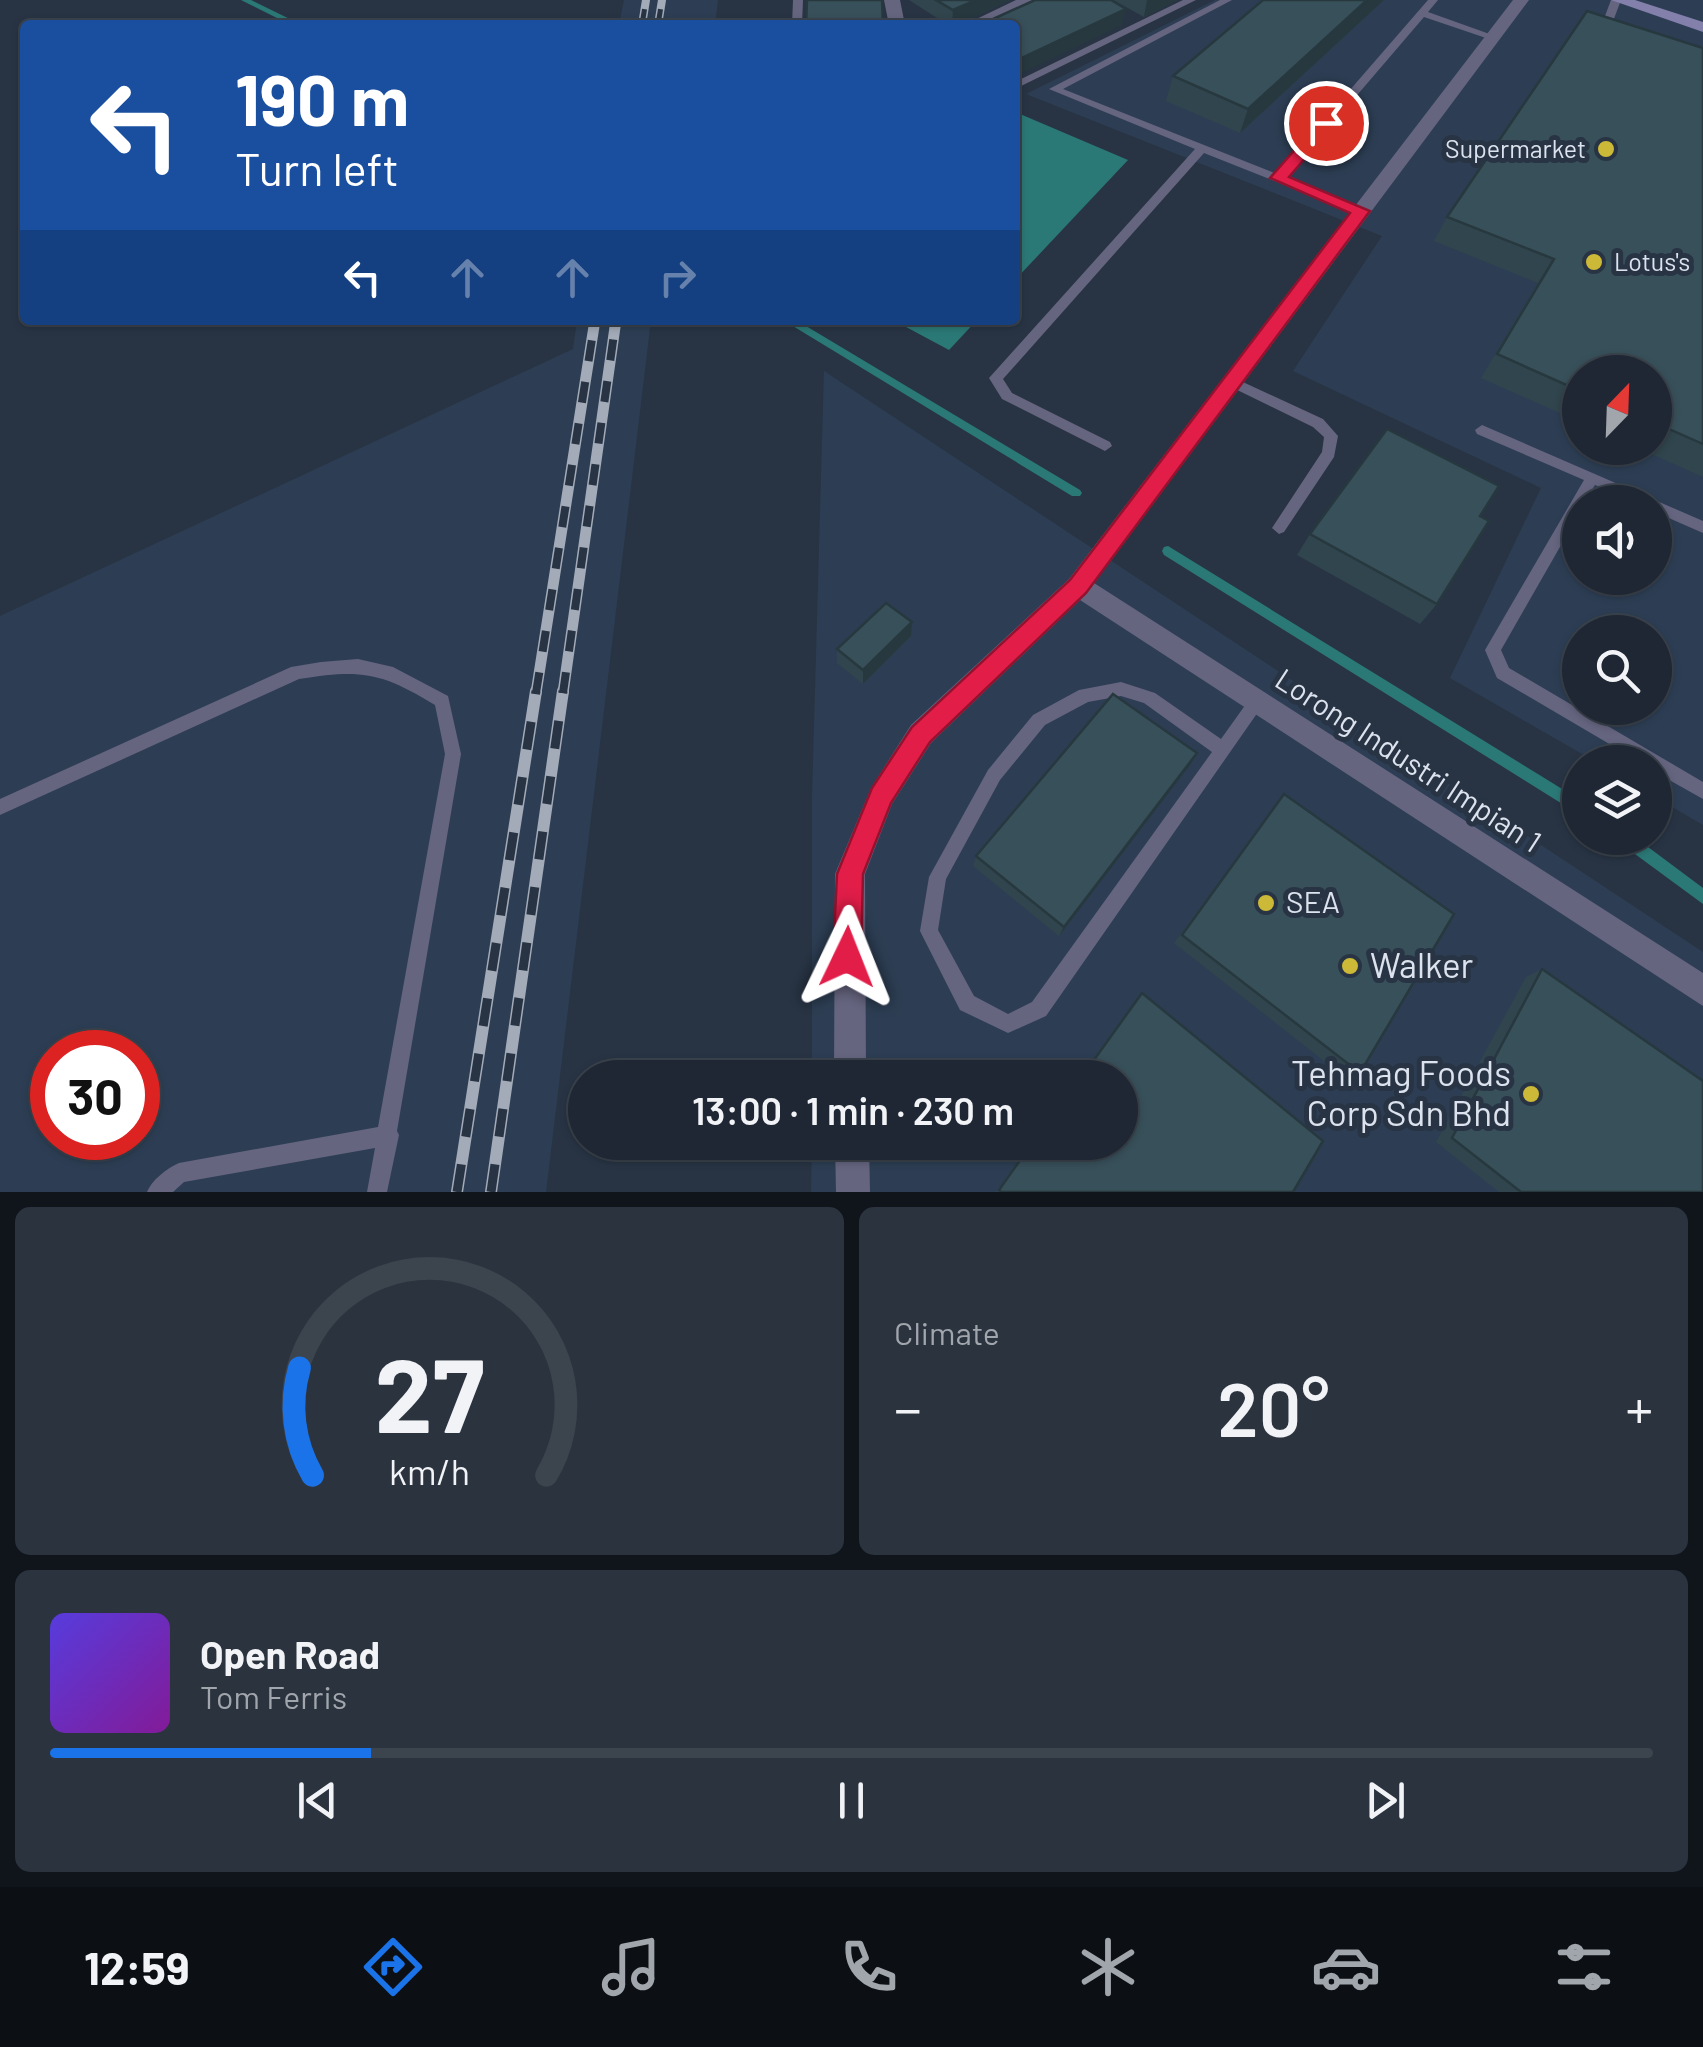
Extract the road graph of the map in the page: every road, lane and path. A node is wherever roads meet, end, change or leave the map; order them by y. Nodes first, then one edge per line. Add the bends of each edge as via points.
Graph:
1 (1030, 0) edge
2 (1191, 0) edge
3 (1227, 0) edge
4 (1433, 0) edge
5 (1521, 0) edge
6 (1618, 0) edge
7 (1422, 12) junction
8 (984, 20) edge
9 (1703, 27) edge
10 (1493, 37) junction
11 (1620, 44) edge
12 (1020, 84) edge
13 (1202, 148) junction
14 (1278, 178) junction
15 (1361, 211) junction
16 (1232, 382) junction
17 (1482, 430) dead end
18 (1104, 446) dead end
19 (1592, 478) junction
20 (1608, 485) edge
21 (1672, 513) edge
22 (1703, 527) edge
23 (1279, 528) dead end
24 (1078, 586) junction
25 (1257, 702) junction
26 (1625, 745) edge
27 (1224, 750) junction
28 (1672, 773) edge
29 (1703, 791) edge
30 (0, 807) edge
31 (1703, 991) edge
32 (850, 1060) edge
33 (390, 1135) junction
34 (852, 1160) edge
35 (157, 1192) edge
36 (377, 1192) edge
37 (853, 1192) edge

1 - 8 street
2 - 12 lane
3 - 13 lane via 1054,89
4 - 7 lane
5 - 10 street
6 - 9 street
6 - 11 lane via 1607,24
7 - 10 lane
7 - 14 lane
10 - 15 street
13 - 14 lane
13 - 18 lane via 996,378 1008,396
14 - 15 lane
15 - 16 street
16 - 23 lane via 1318,423 1330,436 1329,452
16 - 24 street
17 - 19 lane
19 - 20 lane
19 - 26 lane via 1493,650 1494,660 1503,673
21 - 22 lane
24 - 25 street, Lorong Industri Impian 1
24 - 32 street via 921,734 881,796 850,874
25 - 27 lane
25 - 31 street, Lorong Industri Impian 1
27 - 27 lane via 1149,698 1121,690 1085,695 1039,720 994,775 938,877 929,932 967,1003 1008,1024 1038,1009
28 - 29 lane
30 - 33 lane via 297,672 348,664 396,671 442,700 454,754
33 - 35 lane via 179,1173
33 - 36 lane
34 - 37 street

